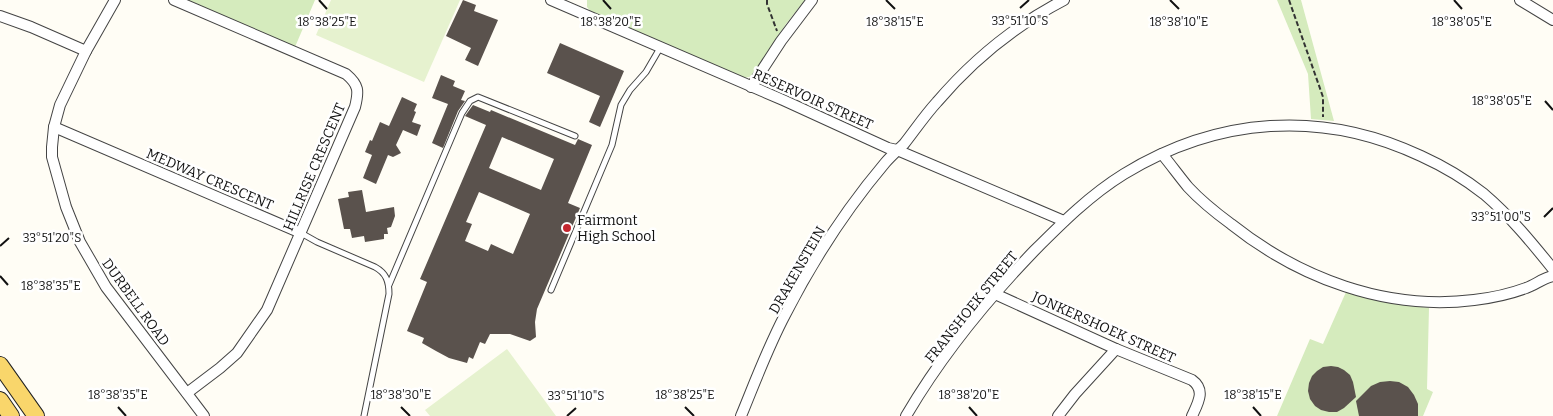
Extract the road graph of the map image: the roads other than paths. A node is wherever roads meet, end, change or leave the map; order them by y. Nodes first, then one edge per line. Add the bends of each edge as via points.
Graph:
1 (114, 0) edge
2 (174, 0) edge
3 (552, 0) edge
4 (812, 0) edge
5 (1064, 0) edge
6 (1520, 0) edge
7 (569, 3) edge
8 (0, 16) edge
9 (1553, 20) edge
10 (660, 48) junction
11 (86, 51) junction
12 (751, 87) junction
13 (54, 127) junction
14 (575, 136) dead end
15 (897, 150) junction
16 (1162, 154) junction
17 (1064, 221) junction
18 (301, 233) junction
19 (1553, 269) edge
20 (1553, 276) edge
21 (389, 285) junction
22 (552, 290) dead end
23 (995, 294) junction
24 (1116, 349) junction
25 (0, 365) edge
26 (187, 393) junction
27 (0, 400) edge
28 (12, 416) edge
29 (36, 416) edge
30 (204, 416) edge
31 (364, 416) edge
32 (741, 416) edge
33 (906, 416) edge
34 (1058, 416) edge
35 (1192, 416) edge

1 - 11 street, DURBELL ROAD
2 - 18 street, HILLRISE CRESCENT via 346,74 356,84 358,96 355,107
3 - 7 street, RESERVOIR STREET
4 - 12 street
5 - 15 street, DRAKENSTEIN via 1034,17 974,63
6 - 9 street
7 - 10 street, RESERVOIR STREET
8 - 11 street
10 - 12 street, RESERVOIR STREET
10 - 22 lane via 620,105 612,145
11 - 13 street, DURBELL ROAD via 60,105
12 - 15 street, RESERVOIR STREET
13 - 18 street, MEDWAY CRESCENT
13 - 26 street, DURBELL ROAD via 52,157 80,242 106,287
14 - 21 lane via 478,96 470,100
15 - 17 street, RESERVOIR STREET
15 - 32 street, DRAKENSTEIN via 847,213 815,262 785,314
16 - 17 street, FRANSHOEK STREET via 1106,186
16 - 19 street, FRANSHOEK STREET via 1201,138 1241,129 1282,125 1343,130 1390,143 1433,161 1484,194 1514,222
16 - 20 street via 1189,187 1246,236 1282,259 1322,278 1364,292 1404,300 1475,300 1526,288
17 - 23 street, FRANSHOEK STREET
18 - 21 lane, MEDWAY CRESCENT via 380,269
18 - 26 street, HILLRISE CRESCENT via 268,310 252,334 237,353
21 - 31 lane
23 - 24 street, JONKERSHOEK STREET
23 - 33 street, FRANSHOEK STREET
24 - 34 street
24 - 35 street, JONKERSHOEK STREET via 1192,380 1199,388 1200,396
25 - 29 main road
26 - 30 street, DURBELL ROAD
27 - 28 main road

